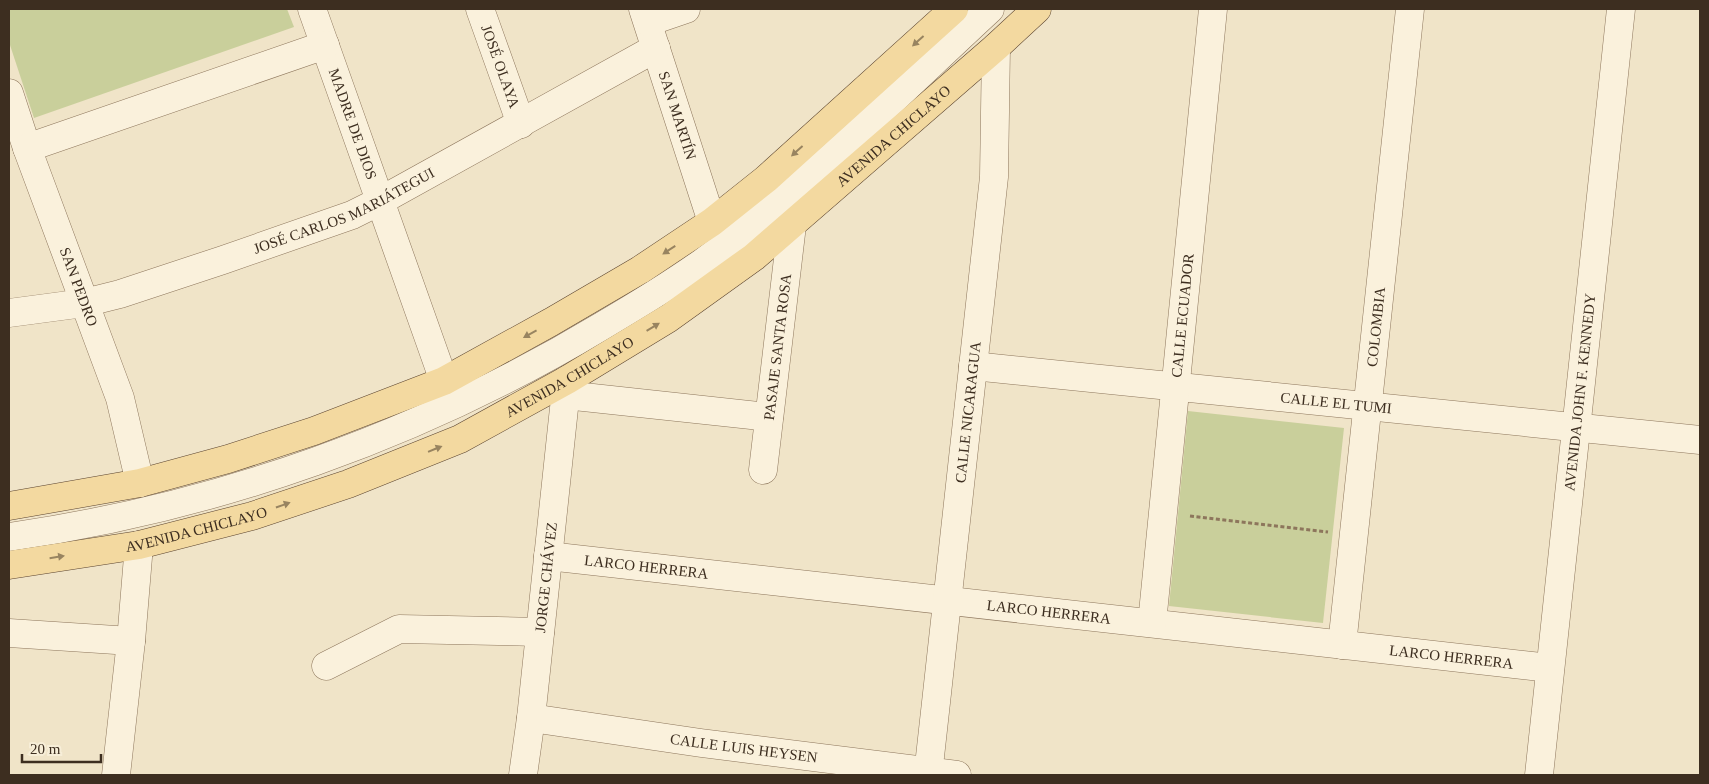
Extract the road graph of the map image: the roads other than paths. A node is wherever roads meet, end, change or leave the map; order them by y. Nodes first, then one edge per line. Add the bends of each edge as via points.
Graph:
1 (312, 9) edge
2 (480, 9) edge
3 (686, 9) edge
4 (954, 9) edge
5 (990, 9) edge
6 (1037, 9) edge
7 (1213, 9) edge
8 (1410, 9) edge
9 (1621, 9) edge
10 (645, 15) edge
11 (325, 45) junction
12 (996, 47) junction
13 (656, 48) junction
14 (9, 94) edge
15 (521, 124) junction
16 (27, 148) junction
17 (380, 201) junction
18 (712, 222) junction
19 (792, 224) junction
20 (84, 303) junction
21 (9, 313) edge
22 (973, 366) junction
23 (444, 381) junction
24 (1177, 386) junction
25 (566, 388) junction
26 (1366, 406) junction
27 (769, 417) junction
28 (1576, 427) junction
29 (1700, 440) edge
30 (763, 470) dead end
31 (140, 483) junction
32 (9, 506) edge
33 (9, 537) edge
34 (139, 545) junction
35 (548, 556) junction
36 (9, 565) edge
37 (947, 600) junction
38 (1152, 623) junction
39 (540, 632) junction
40 (9, 633) edge
41 (131, 641) junction
42 (1342, 644) junction
43 (326, 666) dead end
44 (1550, 668) junction
45 (531, 718) junction
46 (928, 773) edge
47 (116, 775) edge
48 (523, 775) edge
49 (957, 775) edge
50 (1539, 775) edge

1 - 11 street, MADRE DE DIOS
2 - 15 street, JOSÉ OLAYA
3 - 10 street
4 -> 18 main road via 766,179
5 - 33 street, AVENIDA CHICLAYO via 828,160 710,257 633,308 531,367 404,426 308,465 142,512
6 - 12 main road, AVENIDA CHICLAYO
7 - 24 street, CALLE ECUADOR
8 - 26 street, COLOMBIA
9 - 28 street, AVENIDA JOHN F. KENNEDY
10 - 13 street, SAN MARTÍN
11 - 16 street
11 - 17 street, MADRE DE DIOS
12 - 19 main road, AVENIDA CHICLAYO
12 - 22 street, CALLE NICARAGUA via 994,177
13 - 15 street, JOSÉ CARLOS MARIÁTEGUI
13 - 18 street, SAN MARTÍN
14 - 16 street, SAN PEDRO
15 - 17 street, JOSÉ CARLOS MARIÁTEGUI
16 - 20 street, SAN PEDRO
17 - 20 street, JOSÉ CARLOS MARIÁTEGUI via 352,215 224,260
17 - 23 street, MADRE DE DIOS
18 -> 23 main road via 640,270
25 -> 19 main road, AVENIDA CHICLAYO via 754,257
19 - 27 street, PASAJE SANTA ROSA
20 - 21 street, JOSÉ CARLOS MARIÁTEGUI
20 - 31 street, SAN PEDRO via 120,398
22 - 24 street, CALLE EL TUMI
22 - 37 street, CALLE NICARAGUA
23 - 31 main road via 314,431
24 - 26 street, CALLE EL TUMI
24 - 38 street, CALLE ECUADOR
25 - 27 street
34 -> 25 main road, AVENIDA CHICLAYO via 252,516 348,484 460,439
25 - 35 street, JORGE CHÁVEZ
26 - 28 street, CALLE EL TUMI
26 - 42 street, COLOMBIA
27 - 30 street, PASAJE SANTA ROSA
28 - 29 street, CALLE EL TUMI
28 - 44 street, AVENIDA JOHN F. KENNEDY
31 - 32 main road
36 -> 34 main road, AVENIDA CHICLAYO
34 - 41 street
35 - 37 street, LARCO HERRERA
35 - 39 street, JORGE CHÁVEZ
37 - 38 street, LARCO HERRERA
37 - 46 street, CALLE NICARAGUA
38 - 42 street, LARCO HERRERA
39 - 43 street via 399,629
39 - 45 street, JORGE CHÁVEZ
40 - 41 street
41 - 47 street
42 - 44 street, LARCO HERRERA
44 - 50 street, AVENIDA JOHN F. KENNEDY
45 - 46 street, CALLE LUIS HEYSEN
45 - 48 street, JORGE CHÁVEZ
46 - 49 street, CALLE LUIS HEYSEN

